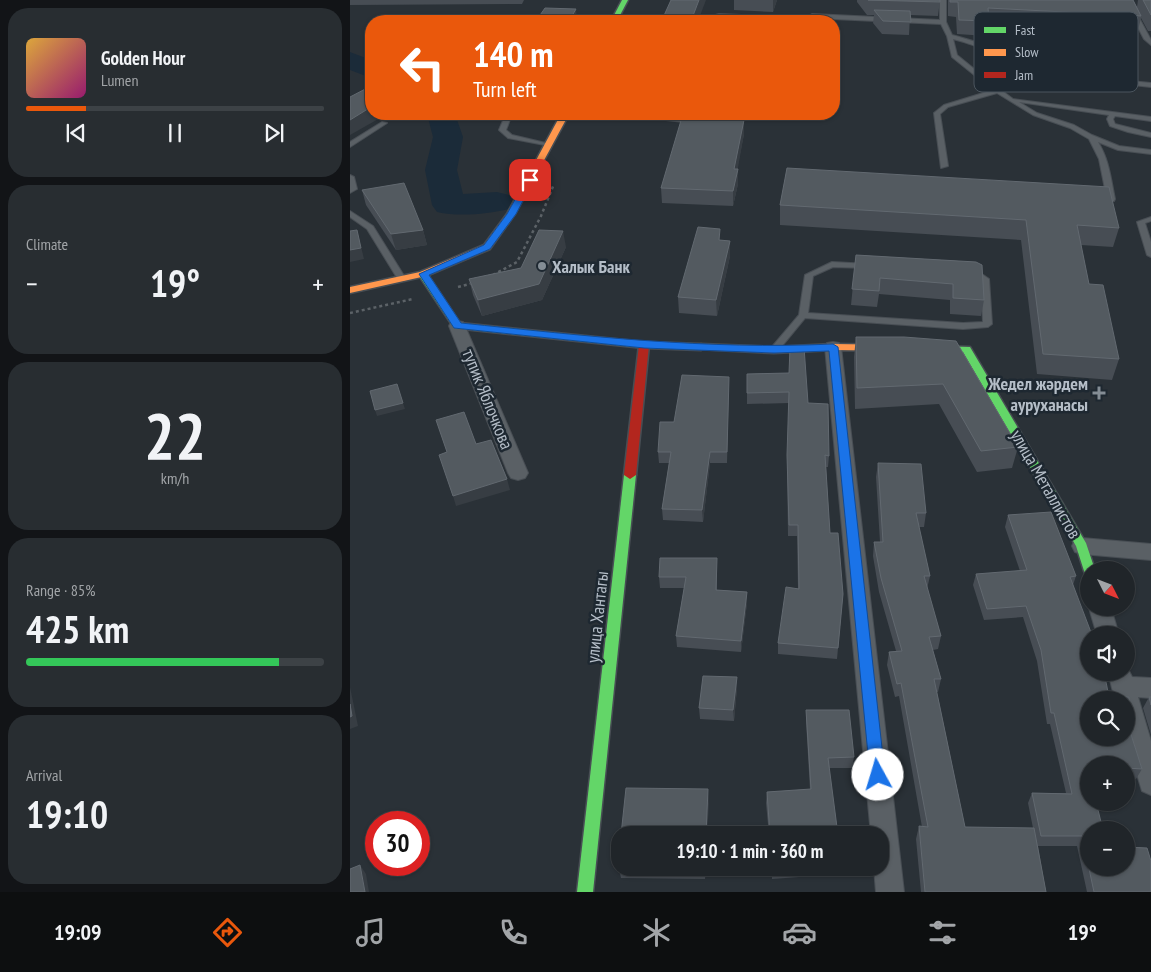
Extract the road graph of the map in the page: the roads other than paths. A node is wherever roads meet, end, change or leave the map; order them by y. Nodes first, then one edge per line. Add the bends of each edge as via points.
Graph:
1 (625, 0) edge
2 (943, 0) edge
3 (1132, 4) edge
4 (1135, 12) edge
5 (617, 15) edge
6 (840, 17) edge
7 (1138, 18) edge
8 (944, 22) junction
9 (950, 36) junction
10 (974, 43) edge
11 (1151, 43) edge
12 (974, 72) edge
13 (1138, 84) edge
14 (1151, 85) edge
15 (995, 92) edge
16 (999, 92) edge
17 (1011, 100) junction
18 (1112, 115) junction
19 (506, 120) edge
20 (562, 120) edge
21 (686, 120) edge
22 (1151, 120) edge
23 (705, 122) edge
24 (384, 123) dead end
25 (1151, 135) edge
26 (1090, 137) junction
27 (350, 145) edge
28 (548, 146) junction
29 (1151, 152) edge
30 (944, 166) dead end
31 (350, 177) edge
32 (350, 191) edge
33 (1113, 207) edge
34 (350, 213) edge
35 (1151, 219) edge
36 (1151, 255) edge
37 (880, 267) edge
38 (966, 273) edge
39 (423, 274) junction
40 (402, 279) junction
41 (350, 290) edge
42 (803, 315) junction
43 (457, 326) junction
44 (644, 345) junction
45 (833, 347) junction
46 (774, 350) junction
47 (518, 473) dead end
48 (1082, 546) junction
49 (1151, 552) edge
50 (1086, 561) edge
51 (1122, 681) edge
52 (1128, 681) edge
53 (1151, 688) edge
54 (1151, 783) edge
55 (585, 892) edge
56 (890, 892) edge

1 - 5 street
2 - 8 lane
3 - 4 lane
6 - 8 lane
7 - 11 lane
8 - 9 lane
9 - 10 lane
9 - 12 lane via 954,56
13 - 14 lane
15 - 30 lane via 946,106 937,113
16 - 17 lane
17 - 18 lane
17 - 26 lane
18 - 22 lane
18 - 25 lane via 1112,125
19 - 28 lane via 502,130 510,137
20 - 28 street
21 - 23 lane
24 - 27 lane
26 - 29 lane via 1118,148
26 - 33 lane via 1104,160
28 - 39 street via 511,214 487,247
31 - 32 lane via 353,189
34 - 40 lane via 370,228
35 - 36 lane via 1141,222
37 - 42 lane via 832,264 809,275
38 - 42 lane via 986,279 988,324 963,326
39 - 40 street
39 - 43 street
40 - 41 street
42 - 46 lane
43 - 44 street
43 - 47 street, тупик Яблочкова
44 - 46 street
44 - 55 street, улица Хантагы
45 - 46 street
45 - 48 street, улица Металлистов via 966,349
45 - 56 street
48 - 49 street
48 - 50 street, улица Металлистов
51 - 54 street
52 - 53 street

